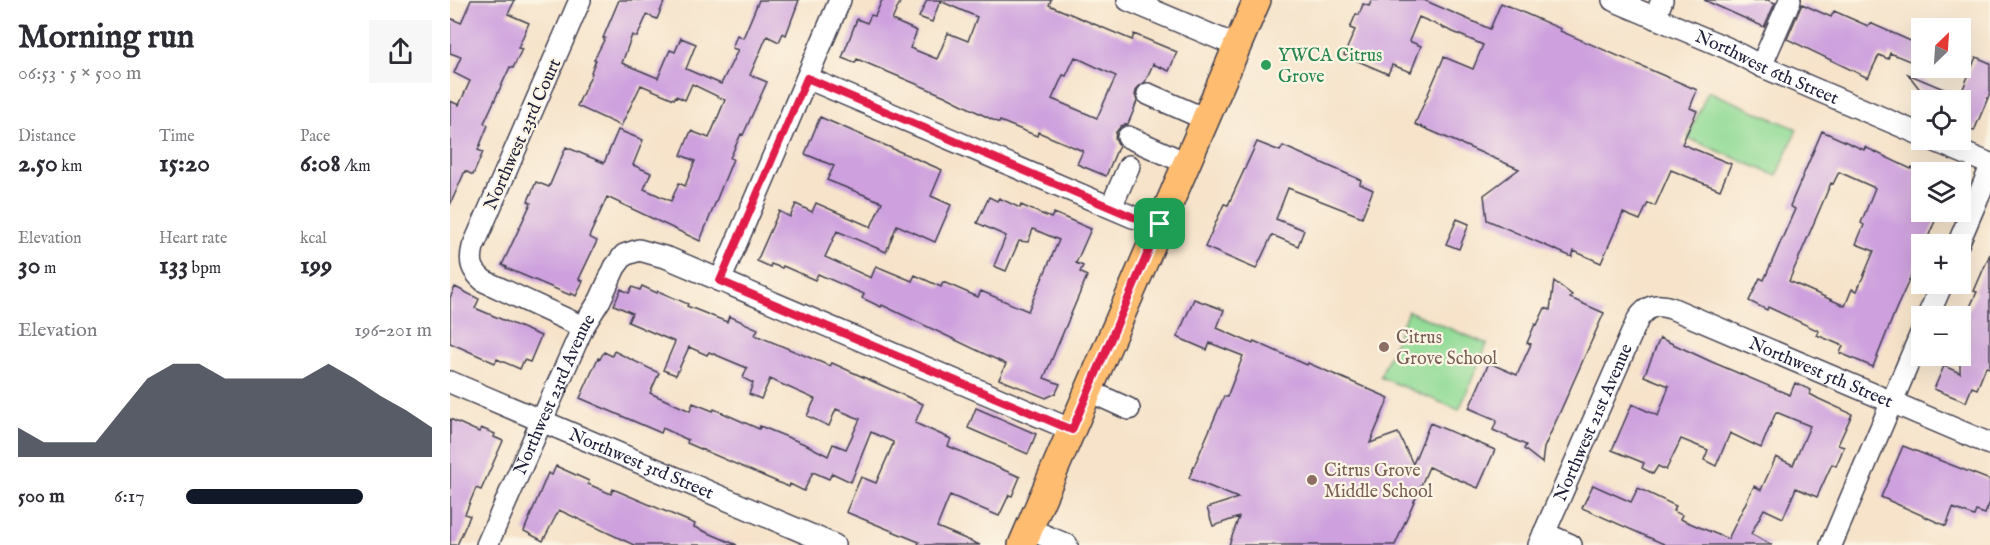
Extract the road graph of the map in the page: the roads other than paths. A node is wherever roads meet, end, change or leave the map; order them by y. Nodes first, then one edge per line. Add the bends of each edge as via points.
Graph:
1 (580, 0) edge
2 (840, 0) edge
3 (1128, 0) edge
4 (1257, 0) edge
5 (1613, 0) edge
6 (1790, 0) edge
7 (1659, 9) edge
8 (1237, 46) junction
9 (1761, 66) junction
10 (807, 78) junction
11 (1148, 94) dead end
12 (1205, 119) junction
13 (1911, 130) edge
14 (1128, 137) dead end
15 (1957, 150) edge
16 (1186, 163) junction
17 (1990, 164) edge
18 (1129, 166) dead end
19 (1990, 169) edge
20 (1111, 207) junction
21 (1160, 224) junction
22 (1962, 234) edge
23 (720, 281) junction
24 (1652, 306) joint
25 (584, 327) junction
26 (1911, 357) edge
27 (450, 382) edge
28 (1089, 391) junction
29 (1891, 403) junction
30 (1129, 409) dead end
31 (541, 421) junction
32 (1072, 430) junction
33 (1990, 444) edge
34 (1026, 537) edge
35 (1541, 539) edge
36 (487, 545) edge
37 (834, 545) edge
38 (1067, 545) edge
39 (1571, 545) edge
40 (1832, 545) edge

1 - 25 street, Northwest 23rd Court via 470,256 472,269 484,281
2 - 10 street
3 - 8 street
4 - 8 main road
5 - 7 street, Northwest 6th Street
6 - 9 street
7 - 9 street, Northwest 6th Street
8 - 12 main road
9 - 13 street, Northwest 6th Street
10 - 20 street
10 - 23 street
11 - 12 street
12 - 16 main road
14 - 16 street
15 - 17 street
16 - 21 main road
18 - 20 street
19 - 22 street
20 - 21 street
21 - 28 main road
23 - 25 street, Northwest 23rd Avenue via 668,258 639,250 631,252 615,267
23 - 32 street
24 - 29 street, Northwest 5th Street via 1671,308
24 - 35 street, Northwest 21st Avenue via 1638,319
25 - 31 street, Northwest 23rd Avenue
26 - 29 street
27 - 31 street, Northwest 3rd Street
28 - 30 street
28 - 32 main road
29 - 33 street, Northwest 5th Street
29 - 40 street
31 - 36 street, Northwest 23rd Avenue
31 - 37 street, Northwest 3rd Street
32 - 34 main road
34 - 38 street
35 - 39 street

